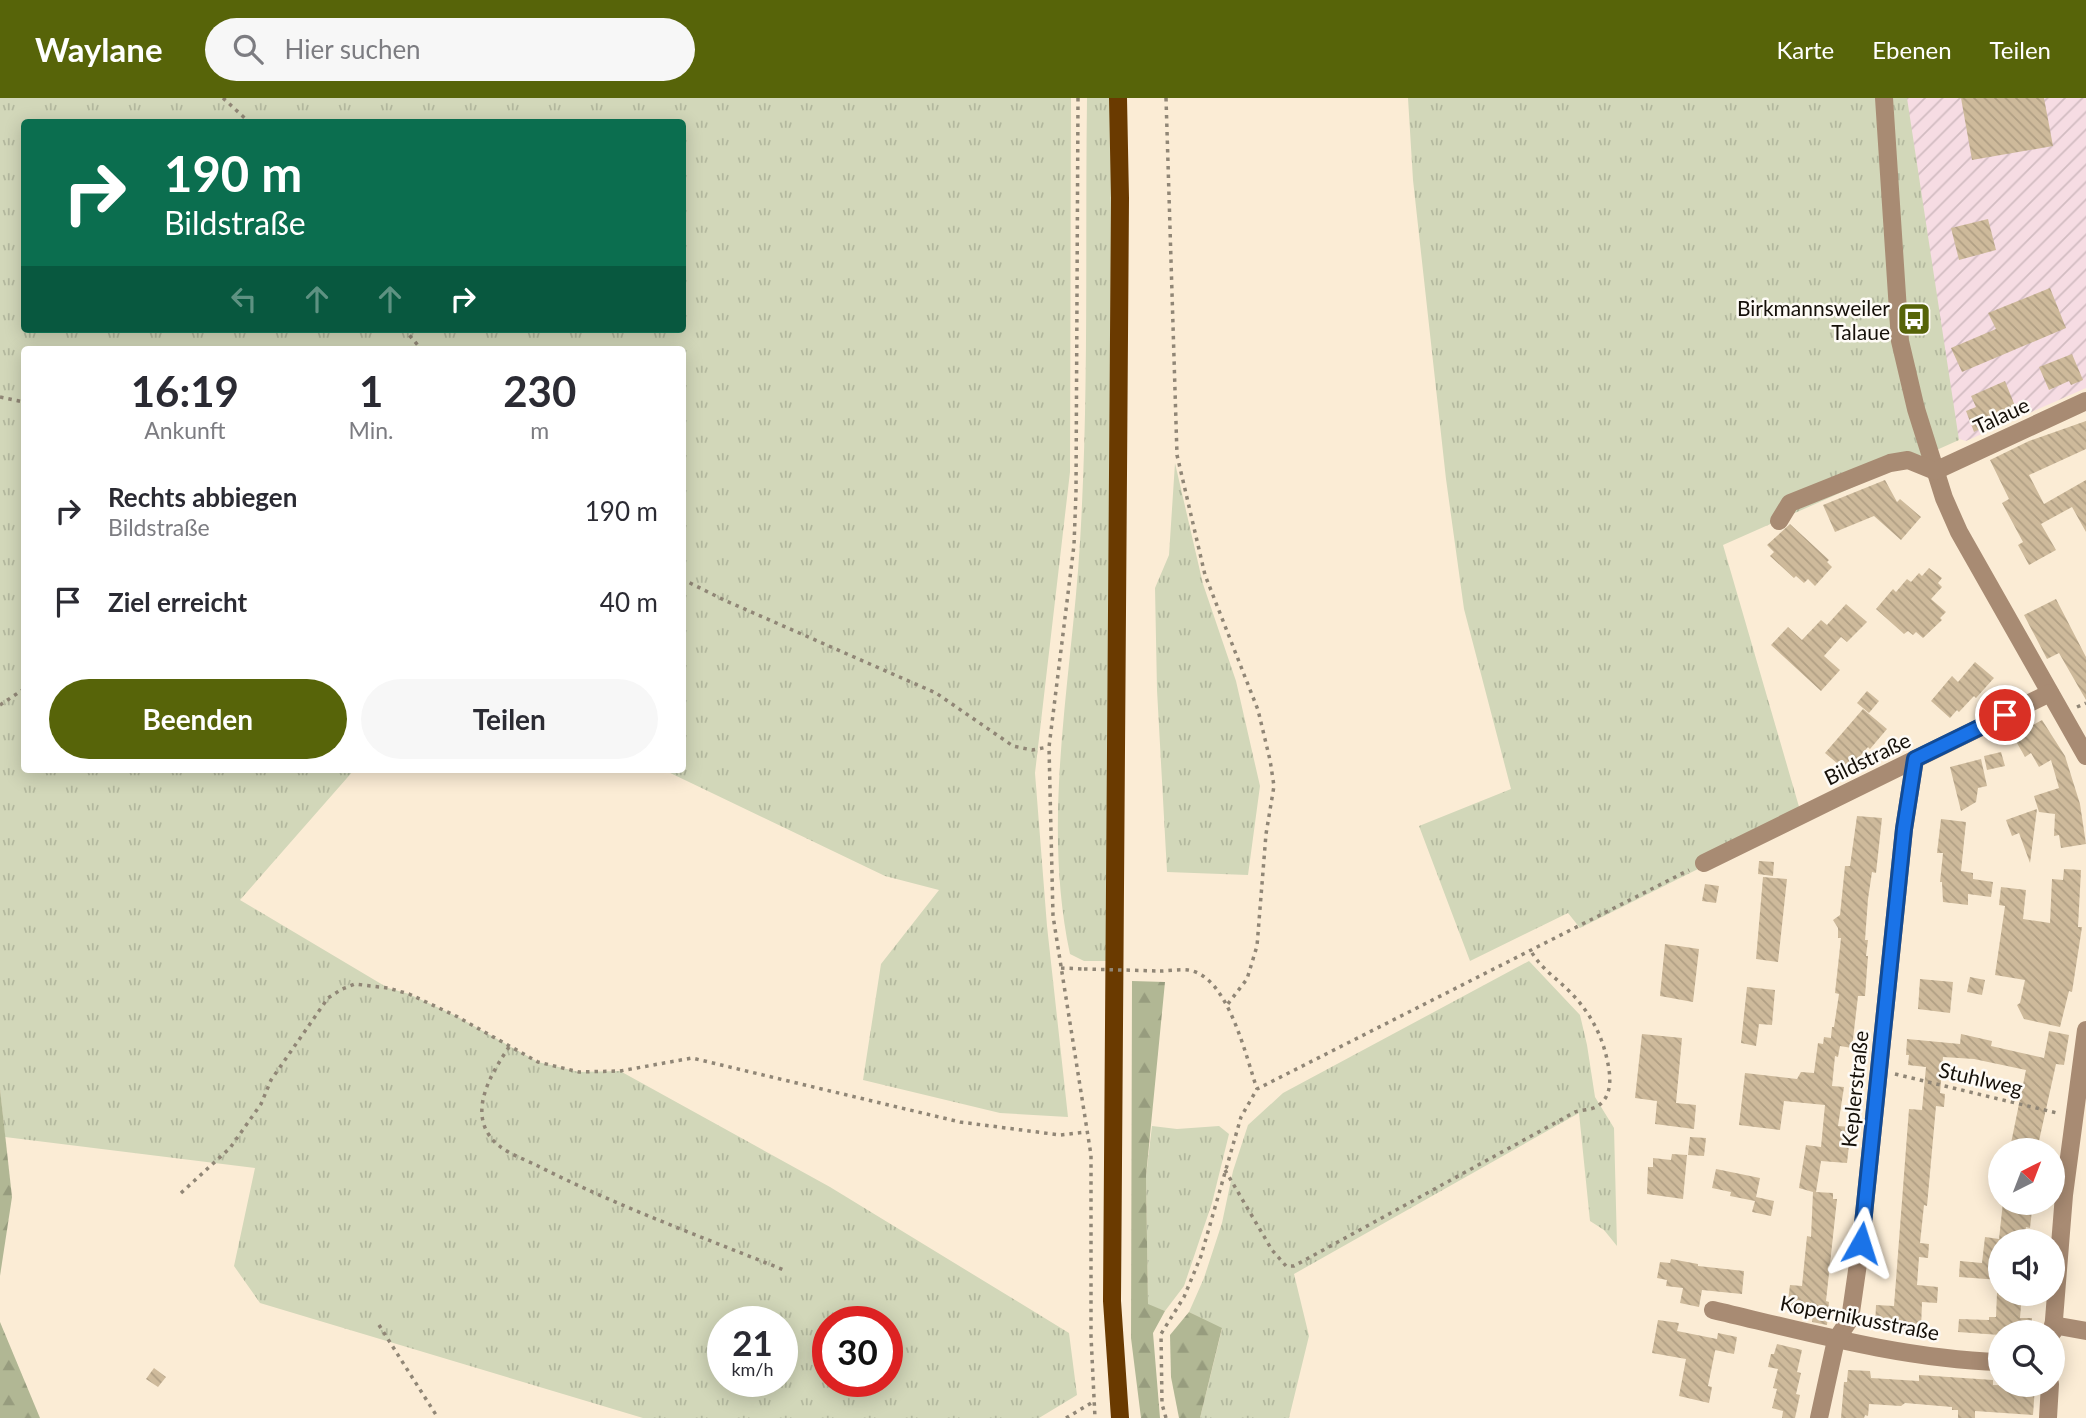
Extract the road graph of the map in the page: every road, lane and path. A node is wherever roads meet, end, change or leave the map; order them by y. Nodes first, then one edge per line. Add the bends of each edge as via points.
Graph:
1 (223, 98) edge
2 (1078, 98) edge
3 (1118, 98) edge
4 (1166, 98) edge
5 (1884, 98) edge
6 (246, 119) edge
7 (0, 397) edge
8 (21, 401) edge
9 (2086, 401) edge
10 (1935, 471) junction
11 (1779, 521) dead end
12 (686, 581) edge
13 (21, 691) edge
14 (2050, 692) junction
15 (0, 705) edge
16 (1049, 747) junction
17 (2086, 756) edge
18 (1915, 759) junction
19 (1704, 863) joint
20 (1531, 951) junction
21 (1061, 968) junction
22 (1227, 1005) junction
23 (2086, 1030) edge
24 (509, 1047) junction
25 (1879, 1071) junction
26 (1257, 1090) junction
27 (2075, 1117) junction
28 (1086, 1132) junction
29 (1226, 1170) junction
30 (181, 1193) dead end
31 (784, 1270) dead end
32 (1713, 1310) dead end
33 (2054, 1320) edge
34 (379, 1325) dead end
35 (2065, 1329) edge
36 (2086, 1331) edge
37 (1836, 1340) junction
38 (1988, 1362) edge
39 (2049, 1397) edge
40 (1093, 1402) junction
41 (438, 1418) edge
42 (1066, 1418) edge
43 (1095, 1418) edge
44 (1120, 1418) edge
45 (1166, 1418) edge
46 (1819, 1418) edge
47 (2048, 1418) edge

1 - 6 path
2 - 16 path via 1076,492
3 - 44 main road via 1112,1301
4 - 22 path via 1177,455 1205,575 1258,710 1274,786 1257,946 1247,979
5 - 10 street via 1897,320
7 - 8 path
9 - 10 street, Talaue
10 - 11 street via 1908,460 1891,463 1790,503
10 - 14 street via 1959,532
12 - 16 path via 936,693 1013,746
13 - 15 path
14 - 17 street
14 - 18 street, Bildstraße
16 - 21 path via 1053,916
18 - 19 street, Bildstraße
18 - 25 street, Keplerstraße
19 - 20 path
20 - 26 path
20 - 29 path via 1538,964 1591,1016 1605,1045 1609,1092 1597,1107 1575,1112 1294,1266 1286,1266 1272,1250
21 - 22 path, bridge via 1190,970 1212,983
21 - 28 path
22 - 26 path
23 - 27 street
24 - 28 path via 538,1062 579,1072 620,1071 692,1058 960,1122 1060,1135
24 - 30 path via 409,994 355,984 342,989 328,998 291,1050 230,1148
24 - 31 path via 486,1087 482,1104 489,1136 504,1149 566,1181
25 - 27 path, Stuhlweg
25 - 37 street, Keplerstraße via 1850,1319
26 - 29 path via 1241,1117
27 - 33 street
28 - 40 path via 1091,1155
29 - 45 path via 1184,1297 1161,1334
32 - 37 street, Kopernikusstraße
34 - 41 path
35 - 36 street
37 - 38 street, Kopernikusstraße
37 - 46 street, Keplerstraße
39 - 47 street
40 - 42 path
40 - 43 path

